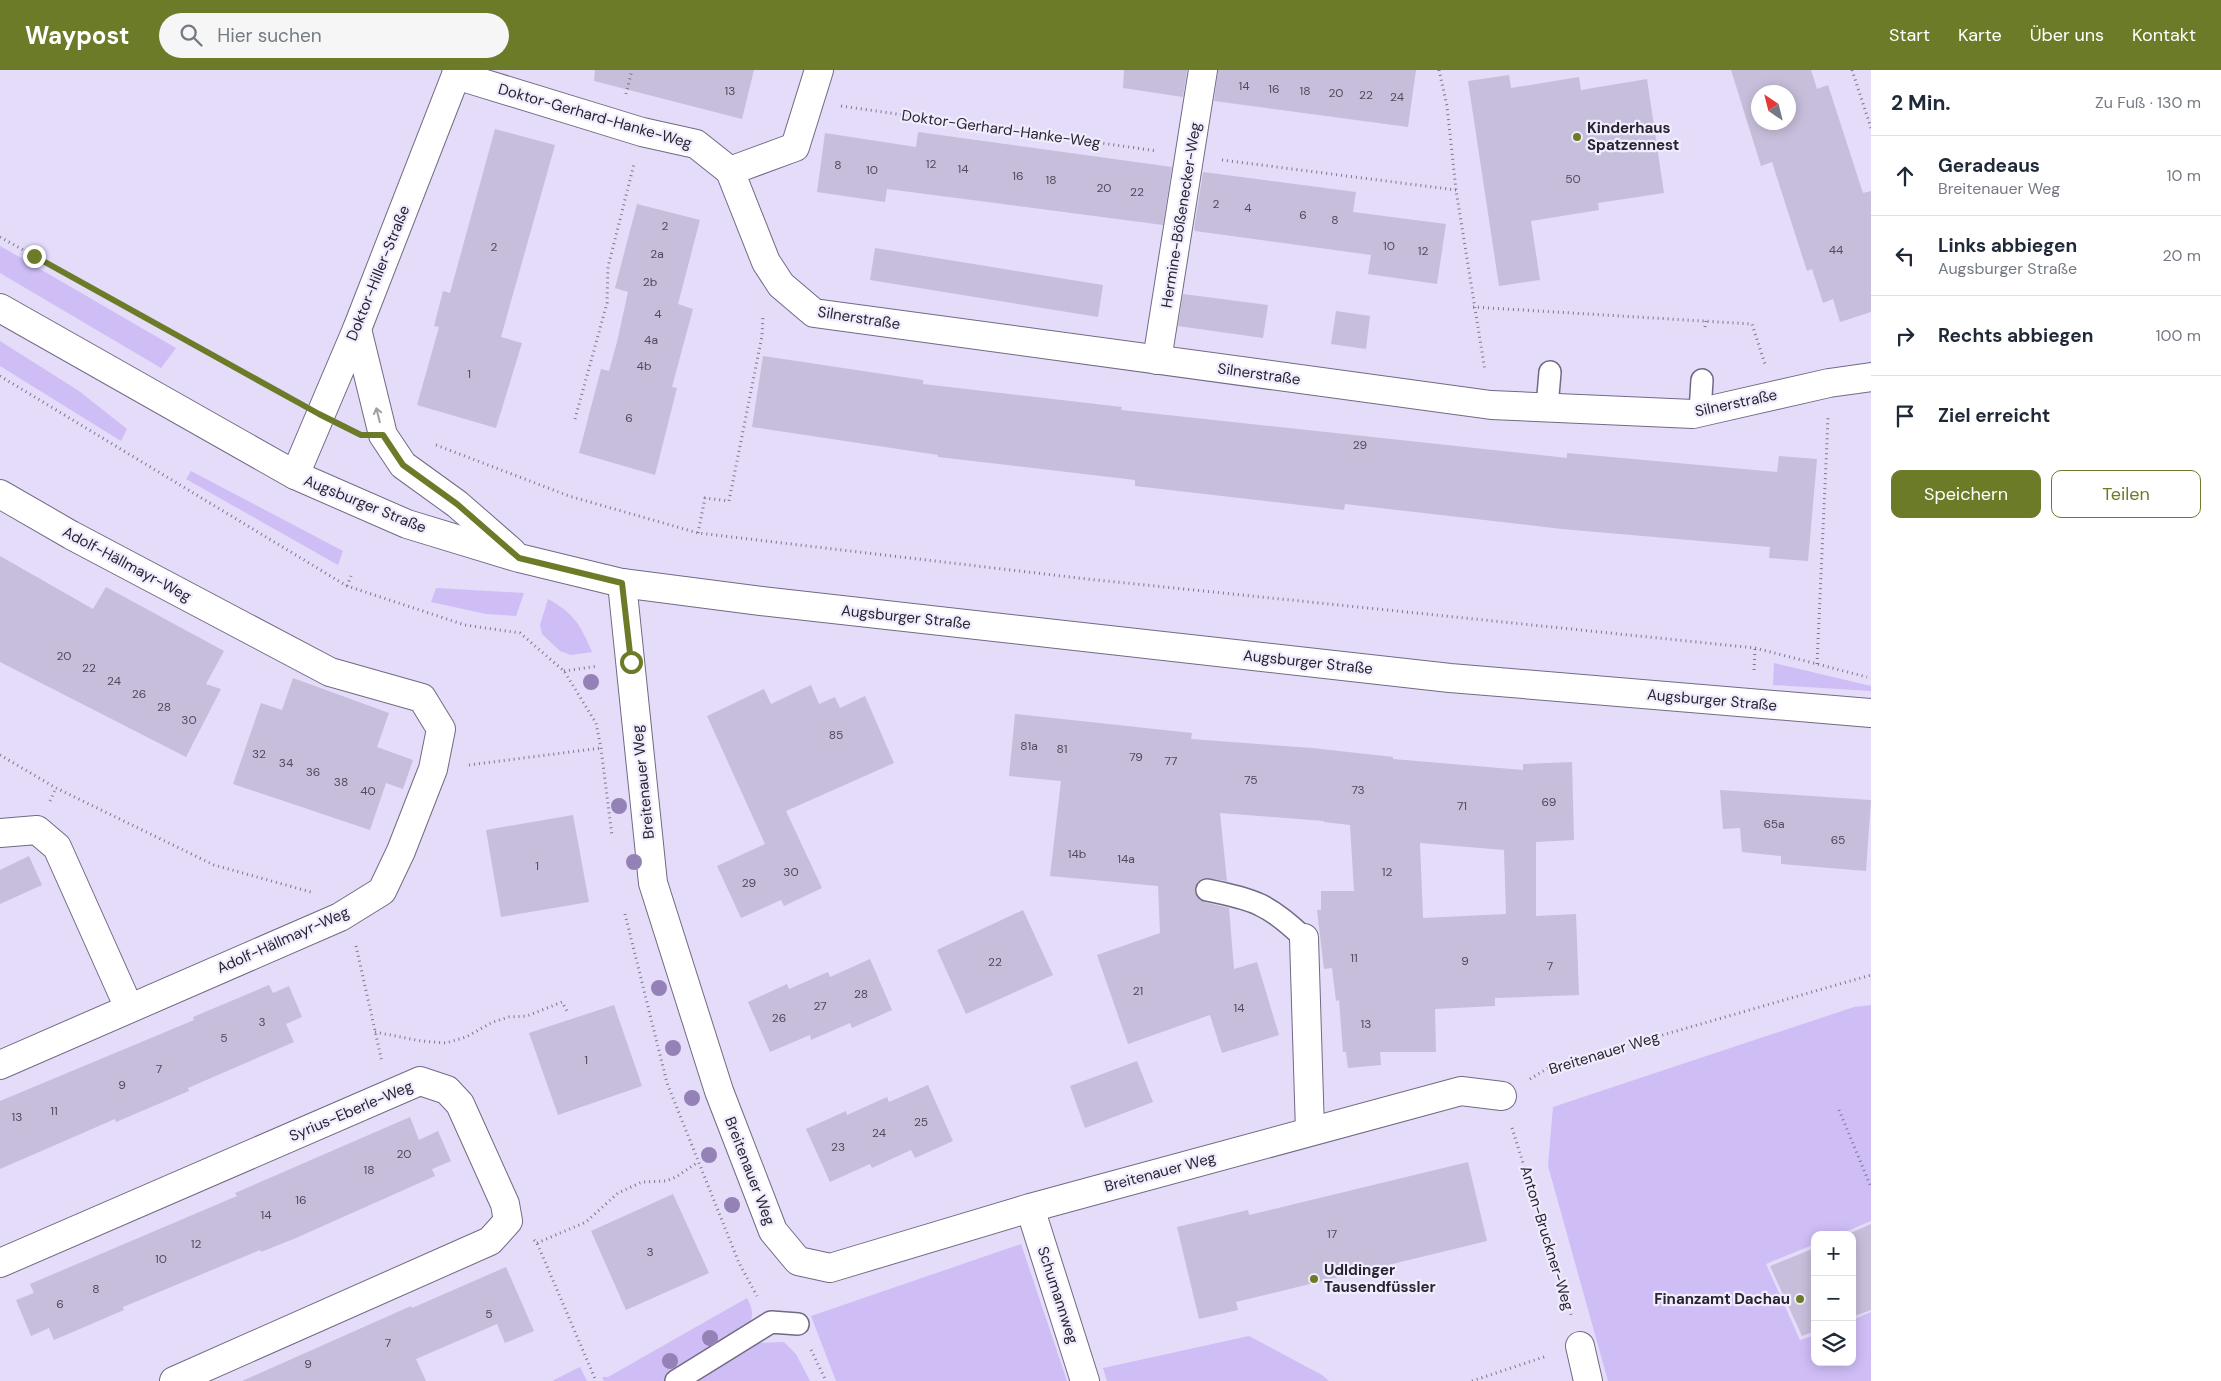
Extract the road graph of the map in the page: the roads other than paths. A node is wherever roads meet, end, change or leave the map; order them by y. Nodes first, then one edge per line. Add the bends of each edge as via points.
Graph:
1 (820, 70) edge
2 (1203, 70) edge
3 (457, 72) edge
4 (730, 171) junction
5 (0, 308) edge
6 (357, 329) junction
7 (1157, 360) junction
8 (1550, 372) dead end
9 (1871, 378) edge
10 (1702, 380) dead end
11 (1547, 407) junction
12 (1700, 412) junction
13 (295, 475) junction
14 (0, 494) edge
15 (519, 558) junction
16 (622, 583) junction
17 (1871, 713) edge
18 (0, 833) edge
19 (1207, 890) dead end
20 (1304, 938) joint
21 (129, 1008) junction
22 (0, 1065) edge
23 (1502, 1096) road end
24 (1310, 1131) junction
25 (1030, 1208) junction
26 (0, 1262) edge
27 (798, 1324) dead end
28 (1580, 1346) road end
29 (174, 1381) edge
30 (676, 1381) edge
31 (1085, 1381) edge
32 (1588, 1381) edge

1 - 4 street via 795,147
2 - 7 street, Hermine-Bößenecker-Weg
3 - 4 street, Doktor-Gerhard-Hanke-Weg via 642,132 696,144
3 - 6 street, Doktor-Hiller-Straße
4 - 7 street, Silnerstraße via 766,262 781,285 814,313
5 - 13 street, Augsburger Straße
6 - 13 street, Doktor-Hiller-Straße
15 -> 6 street via 457,504 403,465 383,435
7 - 11 street, Silnerstraße via 1490,405
8 - 11 lane
9 - 12 street, Silnerstraße via 1829,383
10 - 12 lane
11 - 12 street, Silnerstraße
13 - 15 street, Augsburger Straße via 407,524
14 - 21 street, Adolf-Hällmayr-Weg via 330,672 422,698 441,728 433,769 382,891 340,917
15 - 16 street, Augsburger Straße
16 - 17 street, Augsburger Straße via 1450,678
16 - 25 street, Breitenauer Weg via 653,883 719,1092 774,1231 798,1261 830,1268
18 - 21 street via 36,830 57,847
19 - 20 lane via 1246,898 1272,910
20 - 24 street
21 - 22 street, Adolf-Hällmayr-Weg
23 - 24 street, Breitenauer Weg via 1461,1091
24 - 25 street, Breitenauer Weg
25 - 31 street, Schumannweg
26 - 29 street, Syrius-Eberle-Weg via 420,1081 447,1090 460,1104 505,1204 508,1221 490,1241
27 - 30 lane via 771,1322
28 - 32 street

